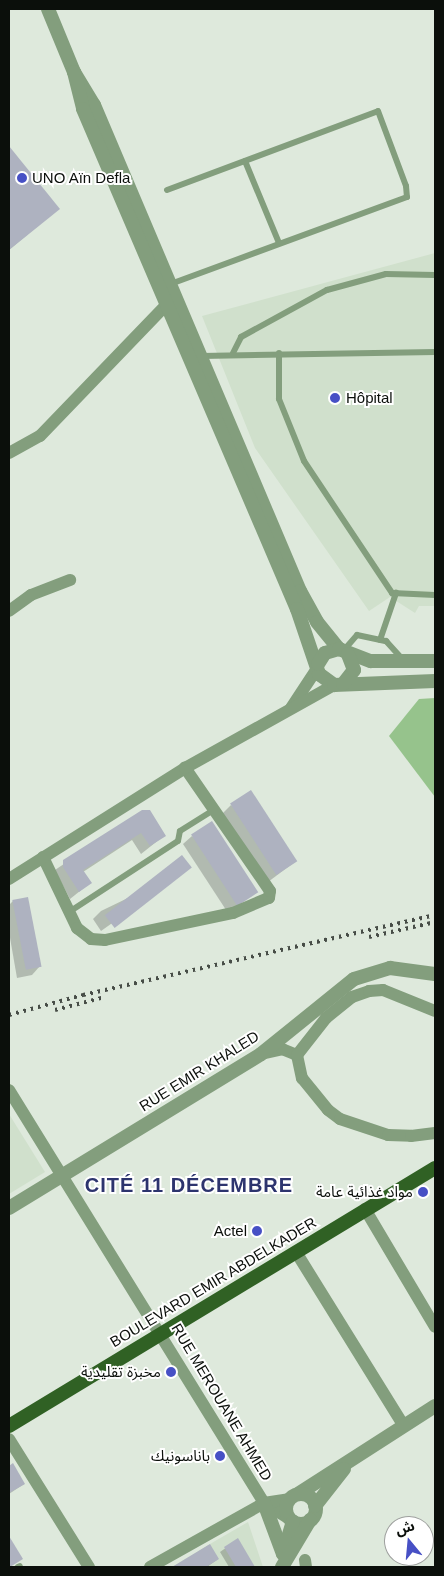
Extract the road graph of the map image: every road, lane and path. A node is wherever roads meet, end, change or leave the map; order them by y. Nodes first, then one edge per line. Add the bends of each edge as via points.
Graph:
1 (48, 9) edge
2 (74, 72) junction
3 (245, 161) junction
4 (167, 190) dead end
5 (279, 243) junction
6 (435, 276) edge
7 (170, 284) junction
8 (166, 305) junction
9 (435, 352) edge
10 (233, 353) junction
11 (279, 353) junction
12 (201, 356) junction
13 (9, 453) edge
14 (70, 580) dead end
15 (396, 593) junction
16 (435, 595) edge
17 (9, 611) edge
18 (380, 640) junction
19 (344, 651) junction
20 (404, 661) junction
21 (435, 662) edge
22 (318, 666) junction
23 (435, 680) edge
24 (338, 684) junction
25 (291, 708) junction
26 (185, 768) junction
27 (214, 810) junction
28 (43, 857) junction
29 (9, 878) edge
30 (70, 912) junction
31 (435, 974) edge
32 (435, 1011) edge
33 (261, 1054) junction
34 (297, 1055) junction
35 (9, 1090) edge
36 (435, 1132) edge
37 (435, 1168) edge
38 (62, 1176) junction
39 (9, 1208) edge
40 (365, 1209) junction
41 (296, 1252) junction
42 (435, 1327) edge
43 (161, 1333) junction
44 (435, 1406) edge
45 (9, 1426) edge
46 (404, 1426) junction
47 (9, 1438) edge
48 (356, 1456) junction
49 (294, 1496) junction
50 (264, 1503) junction
51 (315, 1506) junction
52 (291, 1520) junction
53 (310, 1520) junction
54 (282, 1563) edge
55 (90, 1567) edge
56 (150, 1567) edge

1 - 2 street
2 - 7 street via 94,105
2 - 8 street via 83,109
3 - 4 lane
3 - 5 lane
3 - 5 lane via 378,111 406,186 407,197
5 - 7 lane
6 - 10 lane via 386,274 327,290 242,337
7 - 12 street
8 - 13 street via 40,436
8 - 22 street
9 - 11 lane
10 - 11 lane
10 - 12 lane
11 - 15 lane via 278,399 304,461 392,593
12 - 19 street via 300,591 317,622
14 - 17 street via 31,596
15 - 16 lane
15 - 18 lane
18 - 19 lane via 357,635
18 - 20 lane via 386,641
19 - 20 street via 371,660
19 - 22 street via 325,652
19 - 24 street via 354,670
20 - 21 street
22 - 24 street via 322,679
22 - 25 street
23 - 24 street
24 - 25 street
25 - 26 street
26 - 27 street
26 - 28 street
27 - 30 lane via 180,831 178,841
27 - 30 street via 270,891 269,898 233,913 105,940 91,939 77,928
28 - 29 street
28 - 30 street
31 - 33 street, RUE EMIR KHALED via 390,968 354,979
32 - 34 street via 383,990 368,991 352,997 326,1018
33 - 34 street via 282,1050
33 - 38 street, RUE EMIR KHALED
34 - 36 street via 302,1078 328,1110 340,1119 388,1134 411,1136
35 - 38 street, RUE MEROUANE AHMED
37 - 40 main road, BOULEVARD EMIR ABDELKADER
38 - 39 street, RUE EMIR KHALED
38 - 43 street, RUE MEROUANE AHMED
40 - 41 main road, BOULEVARD EMIR ABDELKADER
40 - 42 street
41 - 43 main road, BOULEVARD EMIR ABDELKADER
41 - 46 street
43 - 45 main road, BOULEVARD EMIR ABDELKADER
43 - 50 street, RUE MEROUANE AHMED
44 - 46 street
46 - 48 street
47 - 55 street
48 - 49 street
48 - 51 street
49 - 50 street
49 - 51 street via 309,1496
49 - 52 street via 286,1509
50 - 52 street
50 - 54 street
50 - 56 street
51 - 53 street
52 - 53 street via 301,1523
52 - 54 street
53 - 54 street

